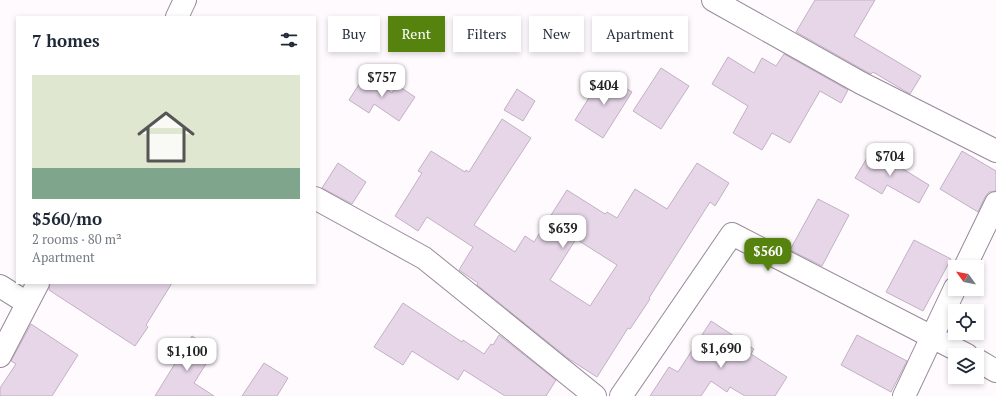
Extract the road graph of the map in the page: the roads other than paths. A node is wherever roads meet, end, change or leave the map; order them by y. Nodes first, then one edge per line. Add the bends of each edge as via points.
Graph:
1 (184, 0) edge
2 (713, 0) edge
3 (177, 16) edge
4 (996, 151) edge
5 (316, 199) edge
6 (996, 203) edge
7 (968, 260) edge
8 (37, 284) edge
9 (0, 286) edge
10 (951, 296) edge
11 (27, 303) junction
12 (932, 336) junction
13 (954, 348) edge
14 (0, 356) edge
15 (984, 364) edge
16 (996, 370) edge
17 (595, 396) edge
18 (621, 396) edge
19 (904, 396) edge

1 - 3 street
2 - 4 street via 861,83
5 - 17 street via 424,258
6 - 7 street
8 - 11 street
9 - 11 street
10 - 12 street
11 - 14 street
12 - 13 street
12 - 18 street via 732,234
12 - 19 street
15 - 16 street

